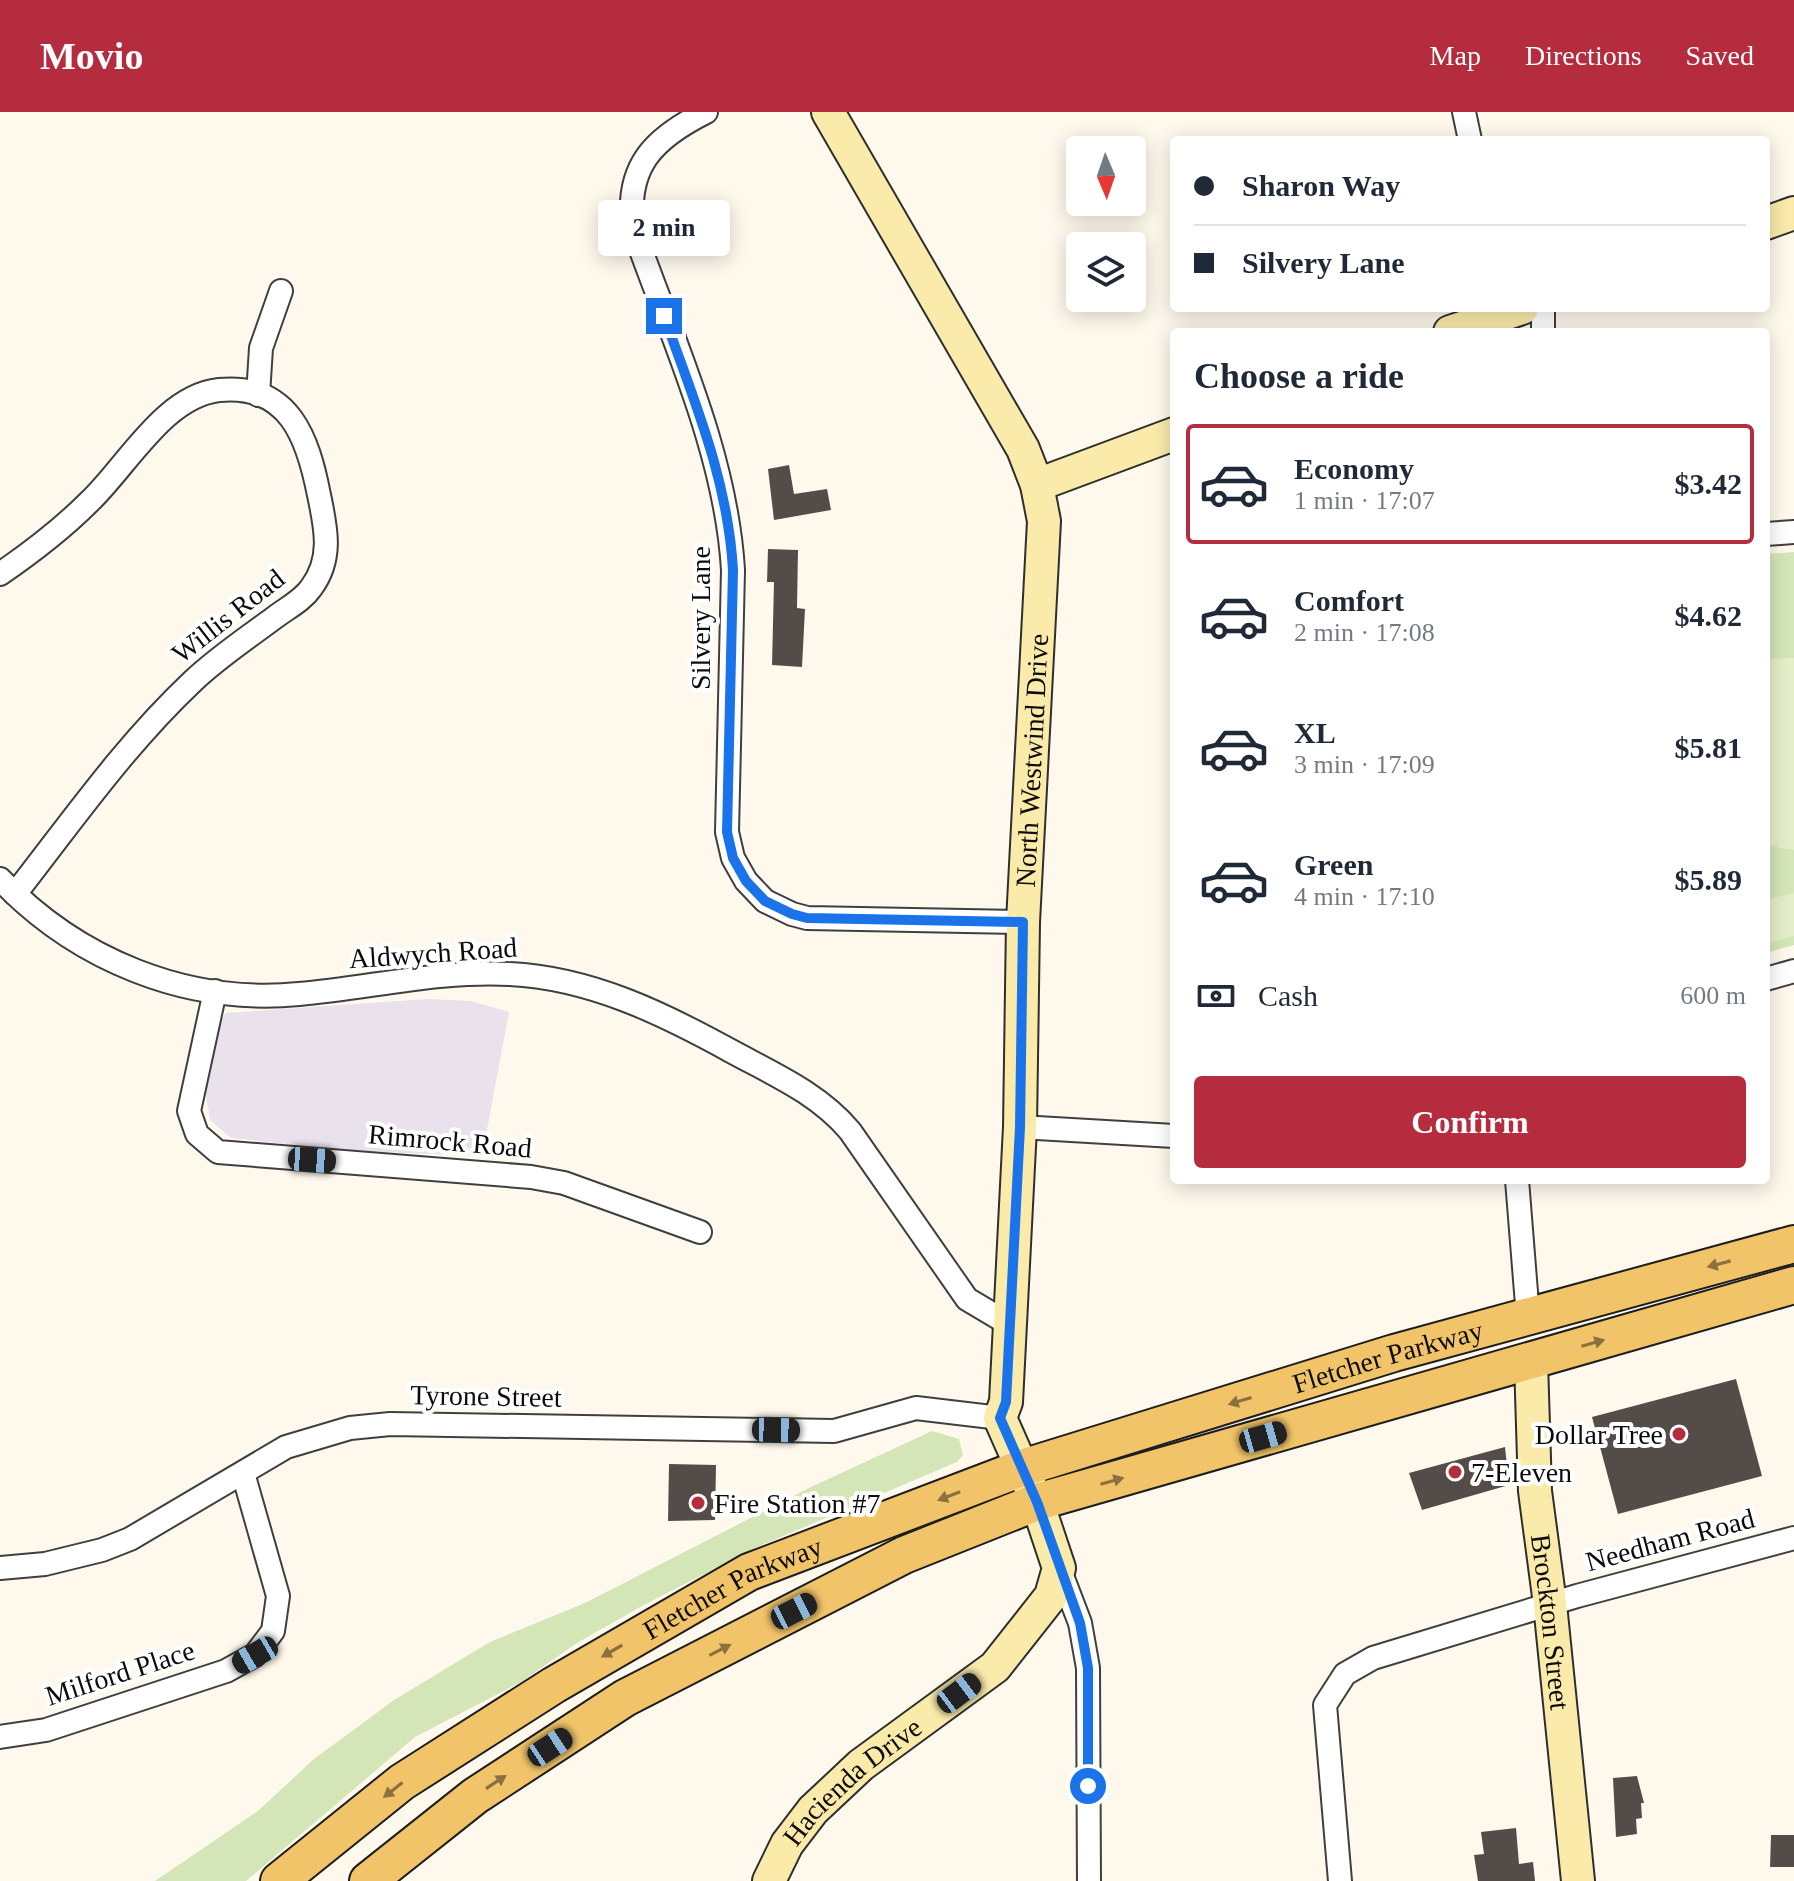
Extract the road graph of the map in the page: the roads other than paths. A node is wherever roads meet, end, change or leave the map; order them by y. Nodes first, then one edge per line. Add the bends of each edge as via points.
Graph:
1 (706, 112) edge
2 (828, 112) edge
3 (1464, 112) edge
4 (1469, 136) edge
5 (1794, 213) edge
6 (1770, 222) edge
7 (281, 291) dead end
8 (1510, 312) edge
9 (1462, 328) edge
10 (258, 395) junction
11 (1170, 435) edge
12 (1037, 485) junction
13 (1794, 532) edge
14 (1770, 534) edge
15 (0, 574) edge
16 (8, 886) edge
17 (1023, 922) junction
18 (1794, 971) edge
19 (1770, 978) edge
20 (215, 991) junction
21 (1020, 1127) junction
22 (1170, 1136) edge
23 (1517, 1184) edge
24 (700, 1232) dead end
25 (1794, 1244) edge
26 (1794, 1285) edge
27 (1584, 1301) junction
28 (1528, 1317) junction
29 (1009, 1324) junction
30 (1531, 1361) junction
31 (1465, 1380) junction
32 (1000, 1418) junction
33 (1022, 1468) junction
34 (243, 1473) junction
35 (1037, 1502) junction
36 (1794, 1538) edge
37 (0, 1568) edge
38 (1059, 1568) junction
39 (1550, 1604) junction
40 (0, 1737) edge
41 (279, 1881) edge
42 (368, 1881) edge
43 (769, 1881) edge
44 (1089, 1881) edge
45 (1340, 1881) edge
46 (1578, 1881) edge

1 - 17 street, Silvery Lane via 672,129 648,154 635,183 631,213 717,463 730,527 727,832 733,858 765,901 807,918
2 - 12 street, North Westwind Drive via 1023,449
3 - 4 street
5 - 6 street
7 - 10 street via 261,348
8 - 9 street
10 - 15 street, Willis Road via 219,390 182,404 157,424 87,504
10 - 16 street, Willis Road via 292,418 307,442 327,543 318,578 302,598 196,678 140,732
11 - 12 street
12 - 17 street, North Westwind Drive via 1044,521
13 - 14 street
16 - 20 street, Aldwych Road via 51,926 105,958 160,980
17 - 21 street, North Westwind Drive
18 - 19 street
20 - 24 street, Rimrock Road via 189,1111 197,1134 218,1152 531,1177 564,1183
20 - 29 street, Aldwych Road via 299,994 509,974 596,989 680,1023 829,1109 850,1131 967,1299
21 - 22 street
21 - 29 street, North Westwind Drive
23 - 28 street
25 -> 27 main road, Fletcher Parkway
30 -> 26 main road, Fletcher Parkway
27 - 28 main road, Fletcher Parkway
27 - 30 main road via 1545,1330
28 - 31 main road via 1525,1336
28 -> 33 main road, Fletcher Parkway
29 - 32 street, North Westwind Drive via 1006,1402
30 - 31 main road, Fletcher Parkway
30 - 39 street, Brockton Street via 1535,1491
35 -> 31 main road, Fletcher Parkway
32 - 33 street
32 - 34 street, Tyrone Street via 916,1408 834,1431 390,1424 350,1428 286,1447
33 - 35 street
33 -> 41 main road, Fletcher Parkway via 749,1572 554,1685 402,1782
34 - 37 street, Tyrone Street via 102,1550
34 - 40 street, Milford Place via 278,1596 273,1631 255,1655 226,1671 46,1730
35 - 38 street
42 -> 35 main road, Fletcher Parkway via 475,1796 625,1698 904,1555
36 - 39 street, Needham Road
38 - 43 street, Hacienda Drive via 1051,1596 995,1667 861,1765 813,1810 787,1844
38 - 44 street via 1080,1623 1088,1668
39 - 45 street, Needham Road via 1373,1658 1345,1674 1325,1705
39 - 46 street, Brockton Street

